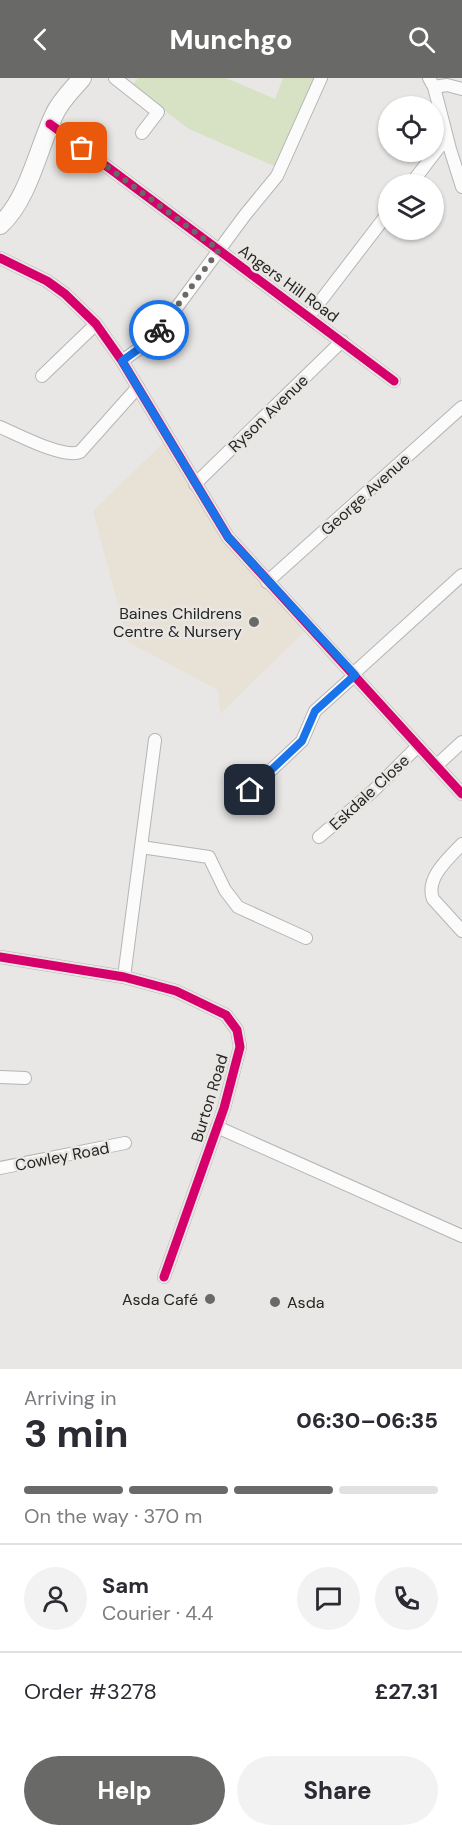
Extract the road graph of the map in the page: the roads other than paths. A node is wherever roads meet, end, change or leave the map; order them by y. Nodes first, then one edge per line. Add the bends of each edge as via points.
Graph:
1 (82, 78) edge
2 (115, 78) edge
3 (321, 78) edge
4 (432, 82) edge
5 (462, 89) edge
6 (50, 124) junction
7 (142, 133) dead end
8 (447, 138) junction
9 (419, 174) edge
10 (462, 187) edge
11 (0, 225) edge
12 (378, 226) edge
13 (219, 250) junction
14 (0, 258) edge
15 (309, 316) junction
16 (96, 324) junction
17 (342, 341) junction
18 (122, 361) junction
19 (42, 376) dead end
20 (394, 381) dead end
21 (138, 387) junction
22 (462, 407) edge
23 (0, 427) edge
24 (195, 484) junction
25 (462, 575) edge
26 (267, 582) junction
27 (354, 674) junction
28 (155, 740) dead end
29 (462, 742) edge
30 (418, 746) junction
31 (436, 766) junction
32 (250, 790) dead end
33 (462, 794) edge
34 (319, 837) dead end
35 (462, 844) edge
36 (141, 847) junction
37 (462, 931) edge
38 (306, 938) dead end
39 (0, 957) edge
40 (124, 977) junction
41 (0, 1077) edge
42 (25, 1078) dead end
43 (217, 1127) junction
44 (124, 1143) dead end
45 (0, 1168) edge
46 (462, 1236) edge
47 (164, 1278) dead end

1 - 6 street
2 - 7 street via 158,112
3 - 13 street via 277,176
4 - 5 street
4 - 8 street
6 - 11 street via 18,201
6 - 13 street, Angers Hill Road
8 - 9 street
8 - 10 street
12 - 15 street
13 - 15 street, Angers Hill Road
13 - 18 street via 166,322 147,343
14 - 16 street via 47,280
15 - 17 street, Angers Hill Road
16 - 18 street
16 - 19 street
17 - 20 street, Angers Hill Road
17 - 24 street, Ryson Avenue
18 - 21 street
21 - 23 street via 75,454
21 - 24 street
22 - 26 street, George Avenue
24 - 26 street via 228,537
25 - 27 street
26 - 27 street
27 - 30 street
27 - 32 street via 315,711 302,741
28 - 36 street
29 - 31 street
30 - 31 street
30 - 34 street, Eskdale Close
31 - 33 street
35 - 37 street via 435,875 431,893
36 - 38 street via 209,857 238,907
36 - 40 street
39 - 40 street, Burton Road
40 - 43 street, Burton Road via 202,1002 226,1014 237,1030 240,1047
41 - 42 street
43 - 46 street, Burton Road
43 - 47 street, Burton Road
44 - 45 street, Cowley Road

